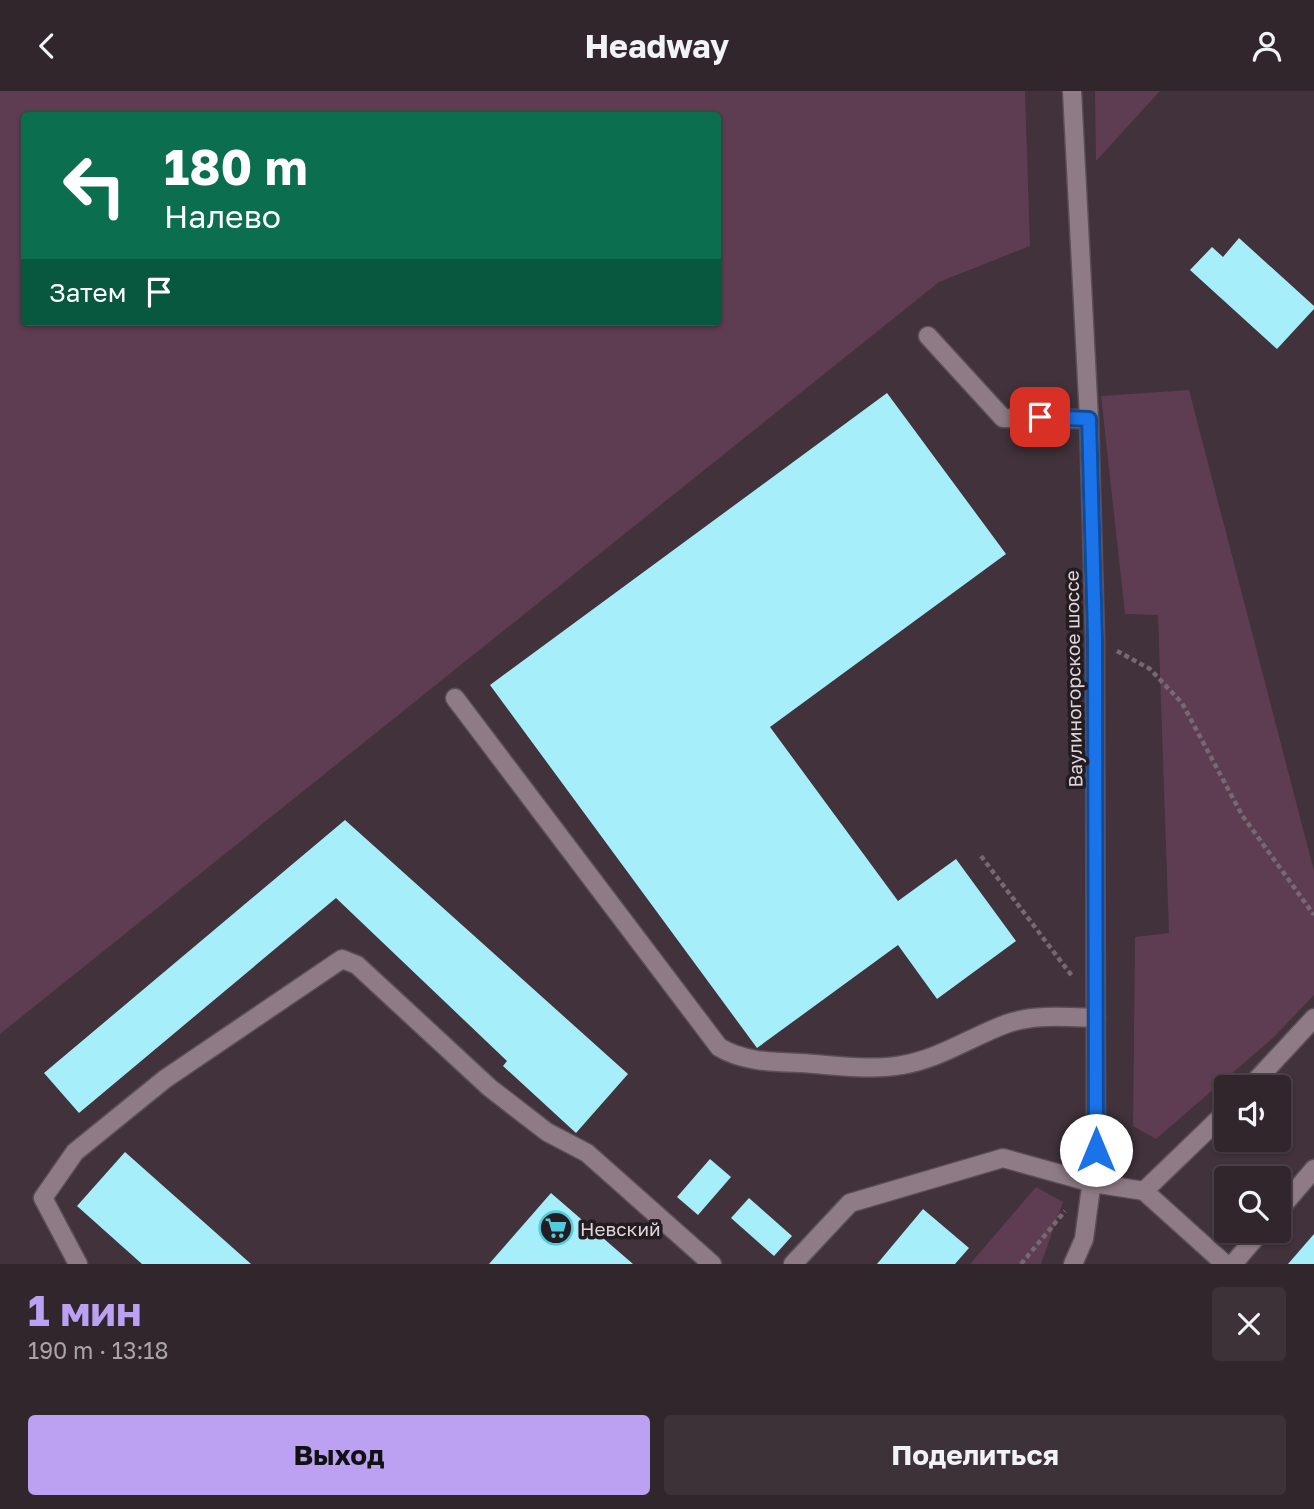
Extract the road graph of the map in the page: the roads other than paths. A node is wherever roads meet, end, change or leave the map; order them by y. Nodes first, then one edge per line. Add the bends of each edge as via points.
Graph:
1 (1072, 91) edge
2 (928, 336) dead end
3 (1089, 419) junction
4 (455, 698) dead end
5 (1096, 1017) junction
6 (1314, 1018) edge
7 (1261, 1075) edge
8 (1214, 1124) edge
9 (1314, 1170) edge
10 (1093, 1183) junction
11 (1144, 1191) junction
12 (1291, 1196) edge
13 (1251, 1243) edge
14 (78, 1264) edge
15 (712, 1264) edge
16 (793, 1264) edge
17 (1073, 1264) edge
18 (1225, 1264) edge
19 (1233, 1264) edge

1 - 3 street, Ваулиногорское шоссе
2 - 3 street via 1003,418
3 - 5 street, Ваулиногорское шоссе
4 - 5 street via 719,1047 730,1054 772,1062 901,1066 1009,1023 1041,1017
5 - 10 street, Ваулиногорское шоссе
6 - 7 street
8 - 11 street
9 - 12 street
10 - 11 street
10 - 16 street via 1003,1158 850,1203
10 - 17 street, Ваулиногорское шоссе via 1084,1239
11 - 18 street
13 - 19 street
14 - 15 street via 43,1198 75,1152 165,1079 342,959 357,965 490,1088 547,1132 587,1153

